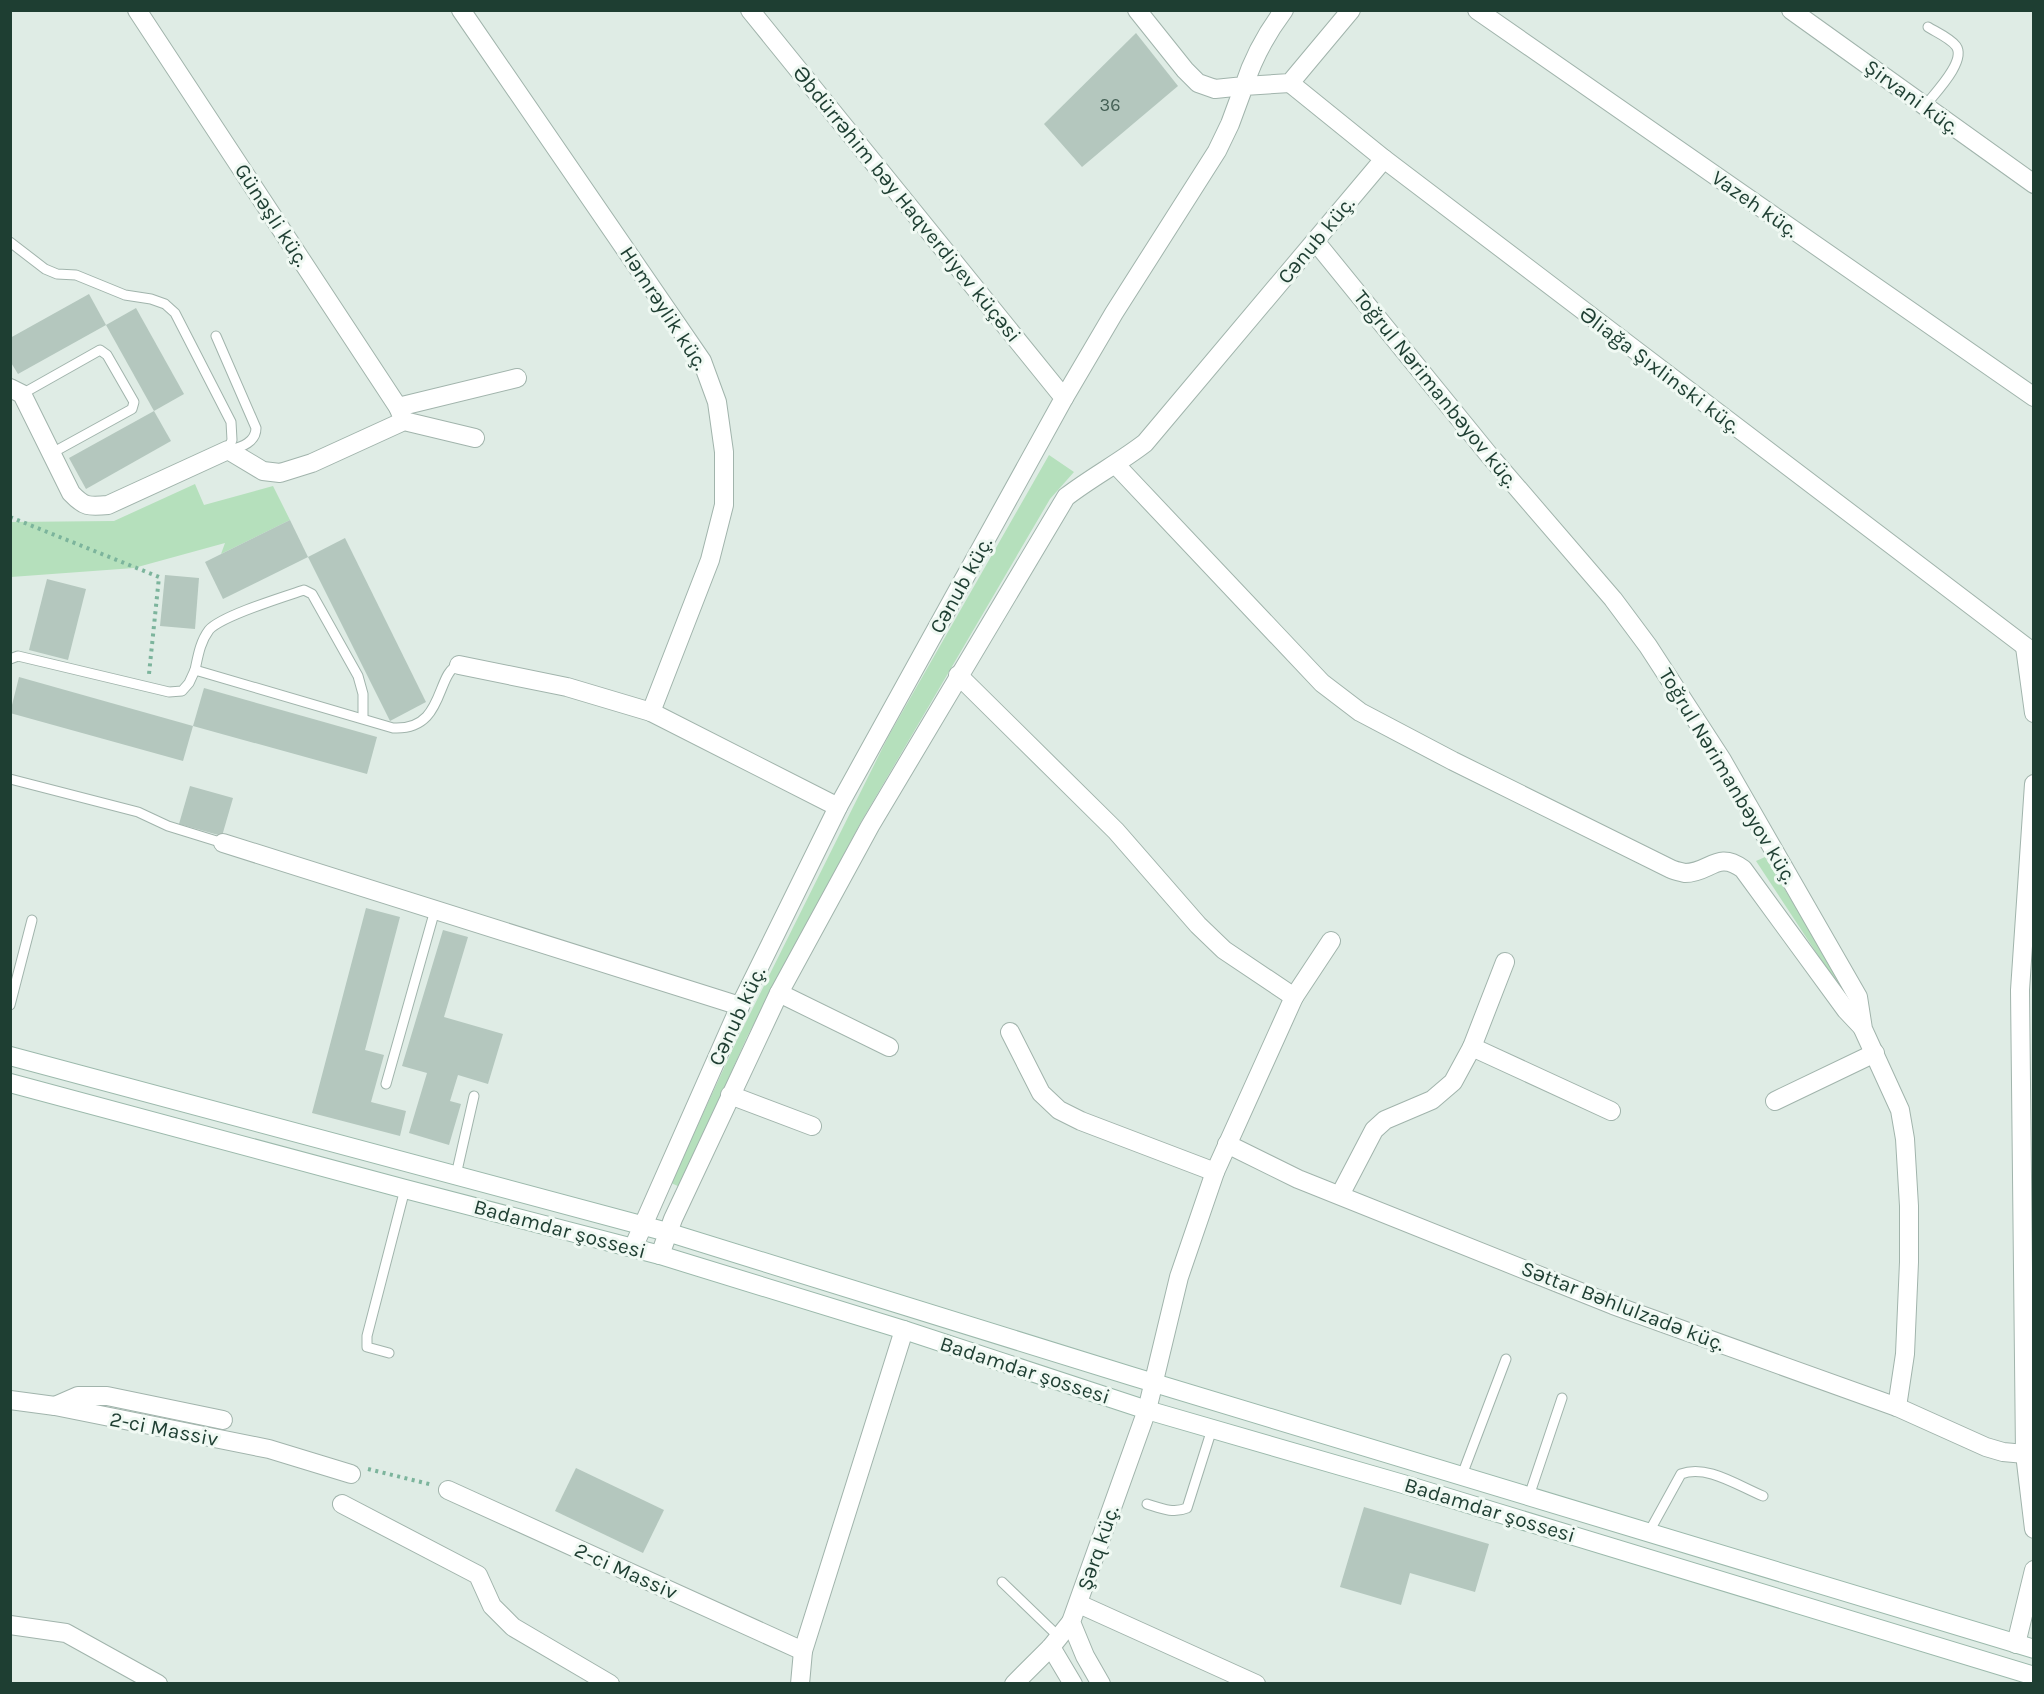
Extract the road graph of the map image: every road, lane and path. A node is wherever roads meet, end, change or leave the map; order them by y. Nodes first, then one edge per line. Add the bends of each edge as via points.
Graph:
1 (137, 10) edge
2 (461, 10) edge
3 (750, 10) edge
4 (1137, 10) edge
5 (1284, 10) edge
6 (1351, 10) edge
7 (1477, 10) edge
8 (1791, 10) edge
9 (1928, 27) dead end
10 (1290, 83) junction
11 (1244, 86) junction
12 (1925, 106) junction
13 (1384, 159) junction
14 (2034, 184) edge
15 (1315, 241) junction
16 (10, 242) edge
17 (216, 336) dead end
18 (517, 378) dead end
19 (16, 391) edge
20 (2034, 397) edge
21 (1064, 398) junction
22 (401, 414) junction
23 (475, 438) dead end
24 (228, 450) junction
25 (52, 453) junction
26 (1116, 465) junction
27 (10, 517) edge
28 (2029, 650) edge
29 (10, 659) edge
30 (459, 665) joint
31 (195, 670) junction
32 (958, 675) junction
33 (148, 687) junction
34 (651, 712) junction
35 (2034, 713) edge
36 (363, 718) junction
37 (10, 779) edge
38 (2034, 784) edge
39 (838, 807) junction
40 (223, 843) joint
41 (435, 910) junction
42 (32, 920) dead end
43 (1331, 941) dead end
44 (1505, 962) dead end
45 (778, 993) junction
46 (1294, 997) junction
47 (10, 1005) edge
48 (740, 1006) junction
49 (1863, 1029) junction
50 (1010, 1032) dead end
51 (889, 1047) dead end
52 (1472, 1047) junction
53 (1875, 1053) junction
54 (10, 1056) edge
55 (10, 1083) edge
56 (386, 1084) dead end
57 (730, 1095) junction
58 (474, 1096) dead end
59 (1775, 1101) dead end
60 (1611, 1111) dead end
61 (812, 1126) dead end
62 (1227, 1144) junction
63 (1215, 1172) junction
64 (456, 1175) junction
65 (405, 1189) junction
66 (1340, 1195) junction
67 (642, 1225) junction
68 (667, 1232) junction
69 (633, 1248) junction
70 (660, 1255) junction
71 (904, 1330) junction
72 (389, 1353) dead end
73 (1506, 1359) dead end
74 (1155, 1383) junction
75 (1562, 1398) dead end
76 (10, 1400) edge
77 (55, 1407) junction
78 (1897, 1407) junction
79 (1147, 1410) junction
80 (223, 1420) dead end
81 (1212, 1429) junction
82 (2025, 1454) junction
83 (351, 1474) joint
84 (1462, 1475) junction
85 (448, 1490) joint
86 (1529, 1496) junction
87 (1763, 1496) dead end
88 (342, 1504) dead end
89 (1147, 1504) dead end
90 (2034, 1529) edge
91 (1649, 1532) junction
92 (1708, 1550) junction
93 (2034, 1570) edge
94 (1700, 1574) junction
95 (1002, 1582) dead end
96 (1079, 1604) junction
97 (1071, 1622) junction
98 (10, 1625) edge
99 (1055, 1642) junction
100 (2016, 1644) junction
101 (2034, 1649) edge
102 (803, 1651) junction
103 (2023, 1677) edge
104 (158, 1683) edge
105 (610, 1683) edge
106 (800, 1683) edge
107 (1014, 1683) edge
108 (1073, 1683) edge
109 (1101, 1683) edge
110 (1256, 1683) edge

1 - 22 street, Günəşli küç.
2 - 34 street, Həmrəylik küç. via 702,361 717,402 724,452 724,505 710,560
3 - 21 street, Əbdürrəhim bəy Haqverdiyev küçəsi
4 - 11 street via 1198,83 1215,89
5 - 11 street, Cənub küç. via 1251,63
6 - 10 street
7 - 20 street, Vazeh küç.
8 - 12 street, Şirvani küç.
9 - 12 lane via 1954,44 1959,52 1958,62
10 - 11 street
10 - 13 street, Əliağa Şıxlinski küç.
11 - 21 street, Cənub küç. via 1218,151
12 - 14 street, Şirvani küç.
13 - 15 street, Cənub küç.
13 - 28 street, Əliağa Şıxlinski küç.
15 - 26 street, Cənub küç. via 1144,443
15 - 49 street, Toğrul Nərimanbəyov küç. via 1489,455 1614,599 1648,646 1780,858 1858,997
16 - 24 lane via 45,269 76,275 125,295 151,299 176,313 231,422
17 - 24 lane via 256,428 253,440
18 - 22 street
19 - 25 street
19 - 25 lane via 100,350 107,355 134,402 132,409
21 - 39 street, Cənub küç.
22 - 23 street
22 - 24 street via 312,463 280,472 263,471
24 - 25 street via 108,505 92,507 81,504 71,493
26 - 32 street, Cənub küç. via 1066,496
26 - 49 street via 1322,683 1360,712 1671,870 1692,872 1718,861 1735,863 1743,869
27 - 33 path via 159,577
28 - 35 street
29 - 33 lane via 18,656
30 - 34 street via 567,687
30 - 36 lane via 450,671 440,696 419,723 405,729 393,728
31 - 33 lane via 182,691
31 - 36 lane
31 - 36 lane via 200,646 210,628 304,590 312,594 358,676
32 - 45 street, Cənub küç.
32 - 46 street via 1116,831 1198,925 1218,944
34 - 39 street
37 - 40 lane via 138,812
38 - 82 street via 2020,990
39 - 48 street, Cənub küç.
40 - 41 street
41 - 48 street
41 - 56 lane
42 - 47 lane
43 - 46 street, Şərq küç.
44 - 52 street
45 - 51 street
45 - 57 street, Cənub küç.
46 - 62 street, Şərq küç.
48 - 67 street, Cənub küç.
49 - 53 street, Toğrul Nərimanbəyov küç.
50 - 63 street via 1041,1093 1059,1110
52 - 60 street
52 - 66 street via 1453,1082 1432,1100 1385,1120 1374,1130
53 - 59 street
53 - 78 street, Toğrul Nərimanbəyov küç. via 1900,1110 1910,1206 1905,1354
54 - 64 street, Badamdar şossesi
55 - 65 street, Badamdar şossesi
57 - 61 street
57 - 68 street, Cənub küç.
58 - 64 lane
62 - 63 street, Şərq küç.
62 - 66 street, Səttar Bəhlulzadə küç.
63 - 74 street, Şərq küç. via 1179,1277
64 - 67 street, Badamdar şossesi
65 - 69 street, Badamdar şossesi
65 - 72 lane via 367,1336 367,1347
66 - 78 street, Səttar Bəhlulzadə küç. via 1613,1305
67 - 68 street, Badamdar şossesi
67 - 69 street, Cənub küç.
68 - 70 street, Cənub küç.
68 - 74 street, Badamdar şossesi
69 - 70 street, Badamdar şossesi
70 - 71 street, Badamdar şossesi
71 - 79 street, Badamdar şossesi
71 - 102 street
73 - 84 lane
74 - 79 street, Şərq küç.
74 - 84 street, Badamdar şossesi
75 - 86 lane
76 - 77 street, 2-ci Massiv
77 - 80 street via 78,1396 107,1396
77 - 83 street, 2-ci Massiv via 269,1449
78 - 82 street, Səttar Bəhlulzadə küç. via 1986,1447
79 - 81 street, Badamdar şossesi
79 - 96 street, Şərq küç.
81 - 89 lane via 1186,1508 1171,1511
81 - 94 street, Badamdar şossesi
82 - 90 street
83 - 85 path via 367,1469
84 - 86 street, Badamdar şossesi
85 - 102 street, 2-ci Massiv
86 - 91 street, Badamdar şossesi
87 - 91 lane via 1692,1470 1681,1474
88 - 105 street via 478,1575 492,1606 513,1627
91 - 92 street, Badamdar şossesi
92 - 94 street
92 - 100 street, Badamdar şossesi
93 - 100 street
94 - 103 street, Badamdar şossesi
95 - 99 lane
96 - 97 street, Şərq küç.
96 - 110 street
97 - 99 street, Şərq küç.
97 - 109 street
98 - 104 street via 66,1633
99 - 107 street, Şərq küç.
99 - 108 street
100 - 101 street, Badamdar şossesi
102 - 106 street

